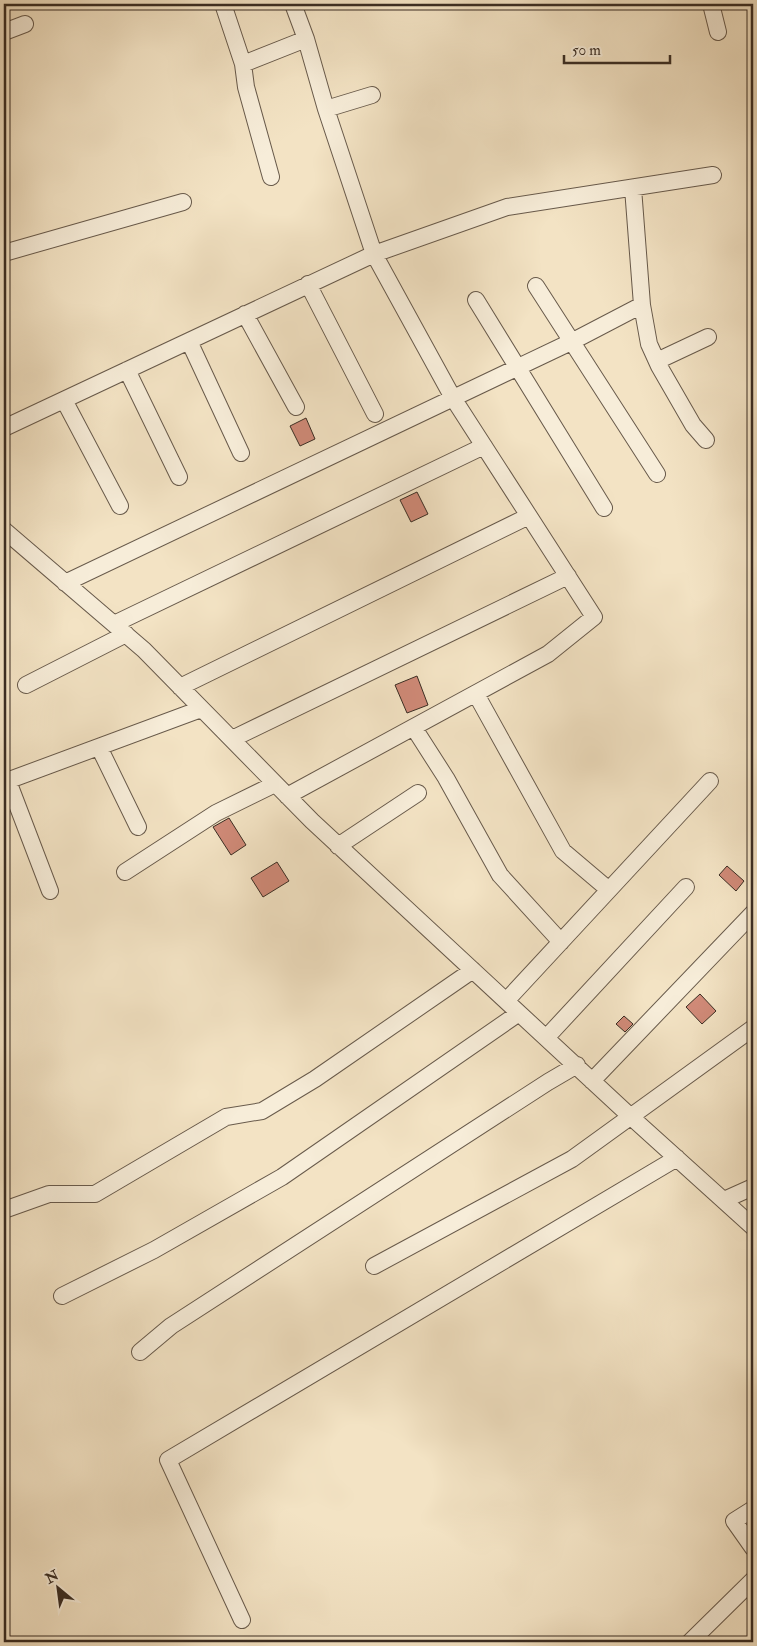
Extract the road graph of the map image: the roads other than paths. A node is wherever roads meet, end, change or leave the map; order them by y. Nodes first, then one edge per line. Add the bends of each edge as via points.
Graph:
1 (223, 4) edge
2 (293, 4) edge
3 (711, 4) edge
4 (25, 24) dead end
5 (4, 32) edge
6 (718, 32) dead end
7 (306, 40) junction
8 (243, 64) junction
9 (372, 96) dead end
10 (326, 109) junction
11 (713, 175) dead end
12 (271, 177) dead end
13 (633, 188) junction
14 (183, 202) dead end
15 (4, 254) edge
16 (374, 254) junction
17 (308, 284) junction
18 (536, 286) dead end
19 (476, 300) dead end
20 (642, 306) junction
21 (245, 314) junction
22 (708, 337) dead end
23 (189, 341) junction
24 (573, 342) junction
25 (657, 362) junction
26 (517, 368) junction
27 (127, 370) junction
28 (453, 398) junction
29 (64, 400) junction
30 (296, 407) dead end
31 (375, 414) dead end
32 (4, 428) edge
33 (706, 440) dead end
34 (484, 446) junction
35 (241, 454) dead end
36 (658, 474) dead end
37 (179, 476) dead end
38 (120, 506) dead end
39 (604, 508) dead end
40 (529, 516) junction
41 (4, 530) edge
42 (568, 576) junction
43 (65, 583) junction
44 (120, 629) junction
45 (26, 685) dead end
46 (180, 687) junction
47 (476, 694) junction
48 (202, 708) junction
49 (414, 728) junction
50 (232, 739) junction
51 (99, 747) junction
52 (6, 781) edge
53 (710, 781) dead end
54 (275, 784) junction
55 (418, 792) dead end
56 (287, 796) junction
57 (138, 828) dead end
58 (338, 846) junction
59 (125, 872) dead end
60 (686, 887) dead end
61 (609, 890) junction
62 (50, 891) dead end
63 (753, 913) edge
64 (560, 942) junction
65 (473, 970) junction
66 (506, 1001) junction
67 (519, 1013) junction
68 (753, 1028) edge
69 (546, 1038) junction
70 (577, 1066) junction
71 (592, 1081) junction
72 (630, 1116) junction
73 (677, 1158) junction
74 (753, 1186) edge
75 (724, 1200) junction
76 (4, 1210) edge
77 (753, 1227) edge
78 (374, 1266) dead end
79 (62, 1296) dead end
80 (140, 1352) dead end
81 (753, 1509) edge
82 (753, 1548) edge
83 (753, 1580) edge
84 (242, 1620) dead end
85 (690, 1642) edge

1 - 8 street
2 - 7 street
3 - 6 street
4 - 5 street
7 - 8 street
7 - 10 street
8 - 12 street via 246,87
9 - 10 street
10 - 16 street
11 - 13 street
13 - 16 street via 507,207
13 - 20 street
14 - 15 street
16 - 17 street
16 - 28 street
17 - 21 street
17 - 31 street
18 - 24 street
19 - 26 street
20 - 24 street
20 - 25 street via 649,344
21 - 23 street
21 - 30 street
22 - 25 street
23 - 27 street
23 - 35 street
24 - 26 street
24 - 36 street
25 - 33 street via 693,425
26 - 28 street
26 - 39 street
27 - 29 street
27 - 37 street
28 - 34 street
28 - 43 street
29 - 32 street
29 - 38 street
34 - 40 street
34 - 44 street
40 - 42 street
40 - 46 street
41 - 43 street
42 - 47 street via 594,617 548,654
42 - 50 street
43 - 44 street
44 - 45 street
44 - 46 street
46 - 48 street
47 - 49 street
47 - 61 street via 563,851
48 - 50 street
48 - 51 street
49 - 56 street
49 - 64 street via 500,875
50 - 54 street
51 - 52 street
51 - 57 street
52 - 62 street
53 - 61 street
54 - 56 street
54 - 59 street via 216,813
55 - 58 street
56 - 58 street
58 - 65 street
60 - 69 street
61 - 64 street
63 - 71 street
64 - 66 street
65 - 66 street
65 - 76 street via 262,1112 226,1117 95,1194 49,1194
66 - 67 street
67 - 69 street
67 - 79 street via 282,1177 154,1250
68 - 72 street
69 - 70 street
70 - 71 street
70 - 80 street via 180,1321
71 - 72 street
72 - 73 street
72 - 78 street via 572,1159
73 - 75 street
73 - 84 street via 168,1460
74 - 75 street
75 - 77 street
81 - 82 street via 734,1521
83 - 85 street

